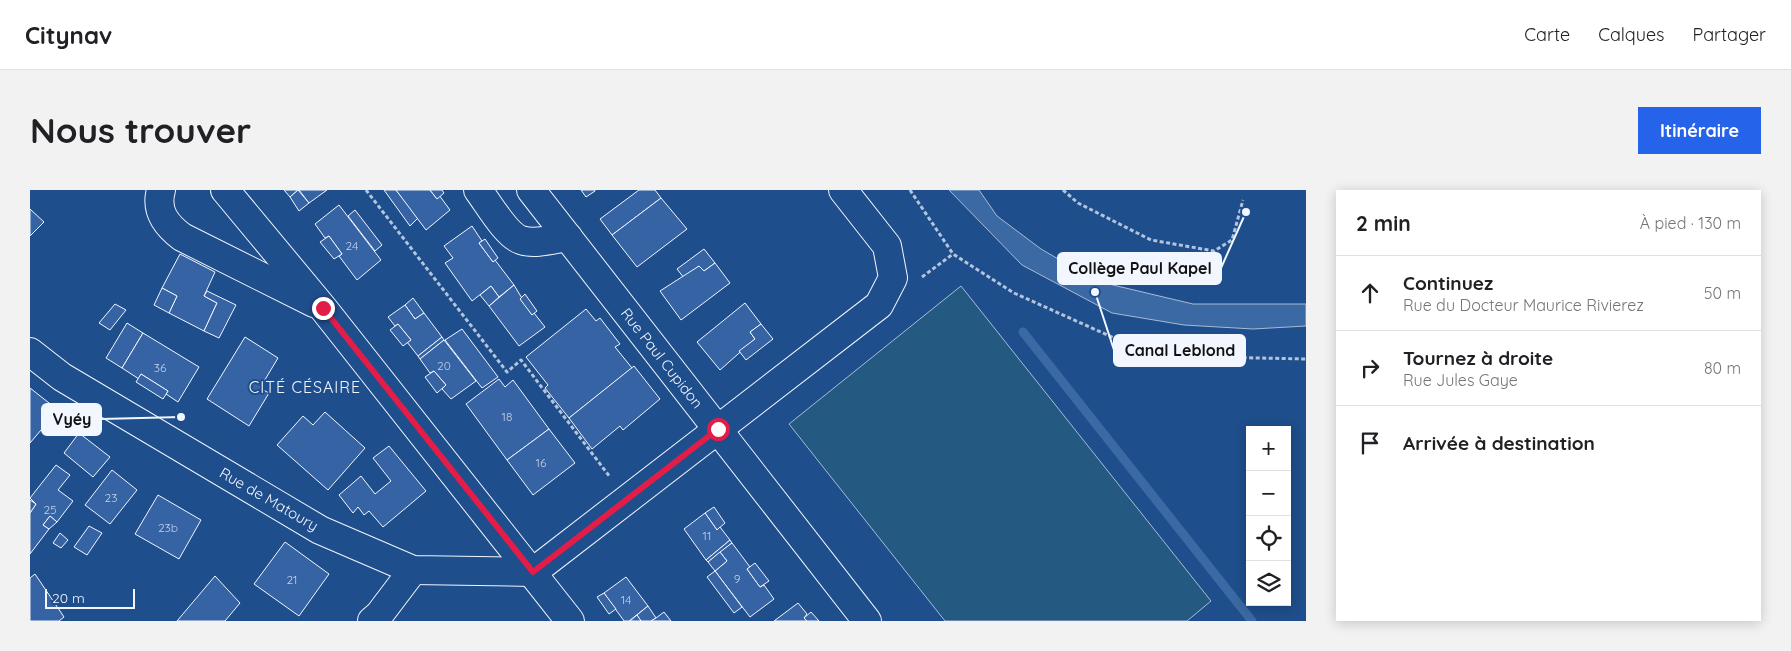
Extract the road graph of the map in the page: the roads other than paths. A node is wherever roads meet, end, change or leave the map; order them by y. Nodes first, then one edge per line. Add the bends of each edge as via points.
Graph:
1 (161, 190) edge
2 (225, 190) edge
3 (478, 190) edge
4 (532, 190) edge
5 (843, 190) edge
6 (568, 237) junction
7 (323, 308) junction
8 (30, 352) edge
9 (718, 429) junction
10 (413, 570) junction
11 (533, 572) junction
12 (372, 621) edge
13 (570, 621) edge
14 (868, 621) edge

1 - 7 street via 158,200 160,213 170,228 182,237
2 - 7 street
3 - 6 street via 512,234 521,240
4 - 6 street, Rue Paul Cupidon
5 - 9 street via 887,246 893,278 878,305
6 - 9 street, Rue Paul Cupidon
7 - 11 street
8 - 10 street, Rue de Matoury via 62,377 320,530
9 - 11 street
9 - 14 street, Rue Paul Cupidon
10 - 11 street, Rue de Matoury
10 - 12 street
11 - 13 street

